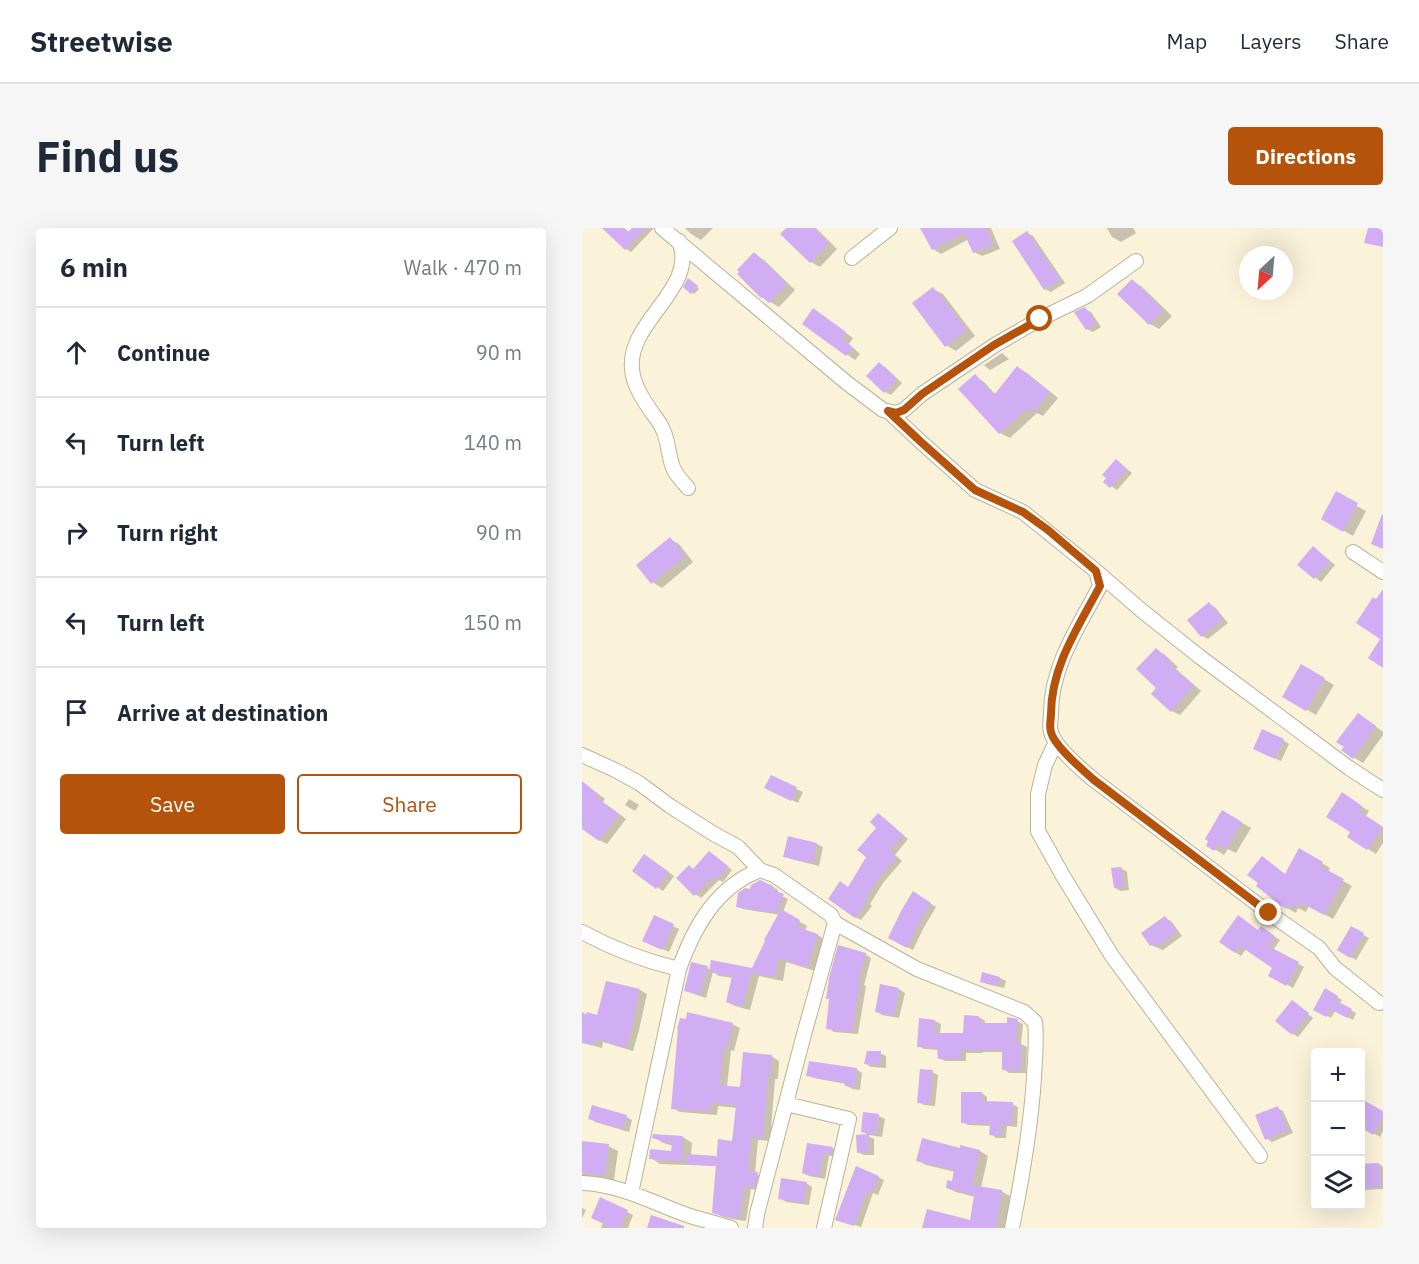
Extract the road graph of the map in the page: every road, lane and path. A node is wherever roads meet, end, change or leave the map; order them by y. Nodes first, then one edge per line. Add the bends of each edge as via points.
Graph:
1 (662, 228) edge
2 (890, 228) edge
3 (679, 241) junction
4 (852, 258) dead end
5 (1136, 261) dead end
6 (888, 411) junction
7 (688, 488) dead end
8 (1353, 552) dead end
9 (1096, 571) junction
10 (1383, 572) edge
11 (1056, 742) junction
12 (582, 754) edge
13 (1383, 790) edge
14 (760, 870) junction
15 (835, 923) junction
16 (582, 932) edge
17 (679, 969) junction
18 (1379, 1003) dead end
19 (786, 1104) junction
20 (1260, 1155) dead end
21 (582, 1183) edge
22 (631, 1193) junction
23 (731, 1228) edge
24 (755, 1228) edge
25 (824, 1228) edge
26 (1012, 1228) edge

1 - 3 street
2 - 4 street
3 - 6 street via 847,383
3 - 7 street via 683,250 677,278 641,331 633,350 632,369 636,385 663,429 674,470
5 - 6 street via 1087,297 994,345 904,410
6 - 9 street via 975,490 1023,512
8 - 10 street
9 - 11 street via 1100,586 1062,658 1051,700 1051,732
9 - 13 street via 1210,664
11 - 18 street via 1094,780 1319,948 1335,969
11 - 20 street via 1038,794 1038,831 1112,956
12 - 14 street via 639,783 678,812 738,847
14 - 15 street via 774,875 831,915
14 - 17 street via 745,876 724,893 703,917
15 - 19 street
15 - 26 street via 917,969 1024,1012 1035,1022 1033,1095
16 - 17 street via 646,961
17 - 22 street
19 - 24 street
19 - 25 street via 849,1119
21 - 22 street
22 - 23 street

